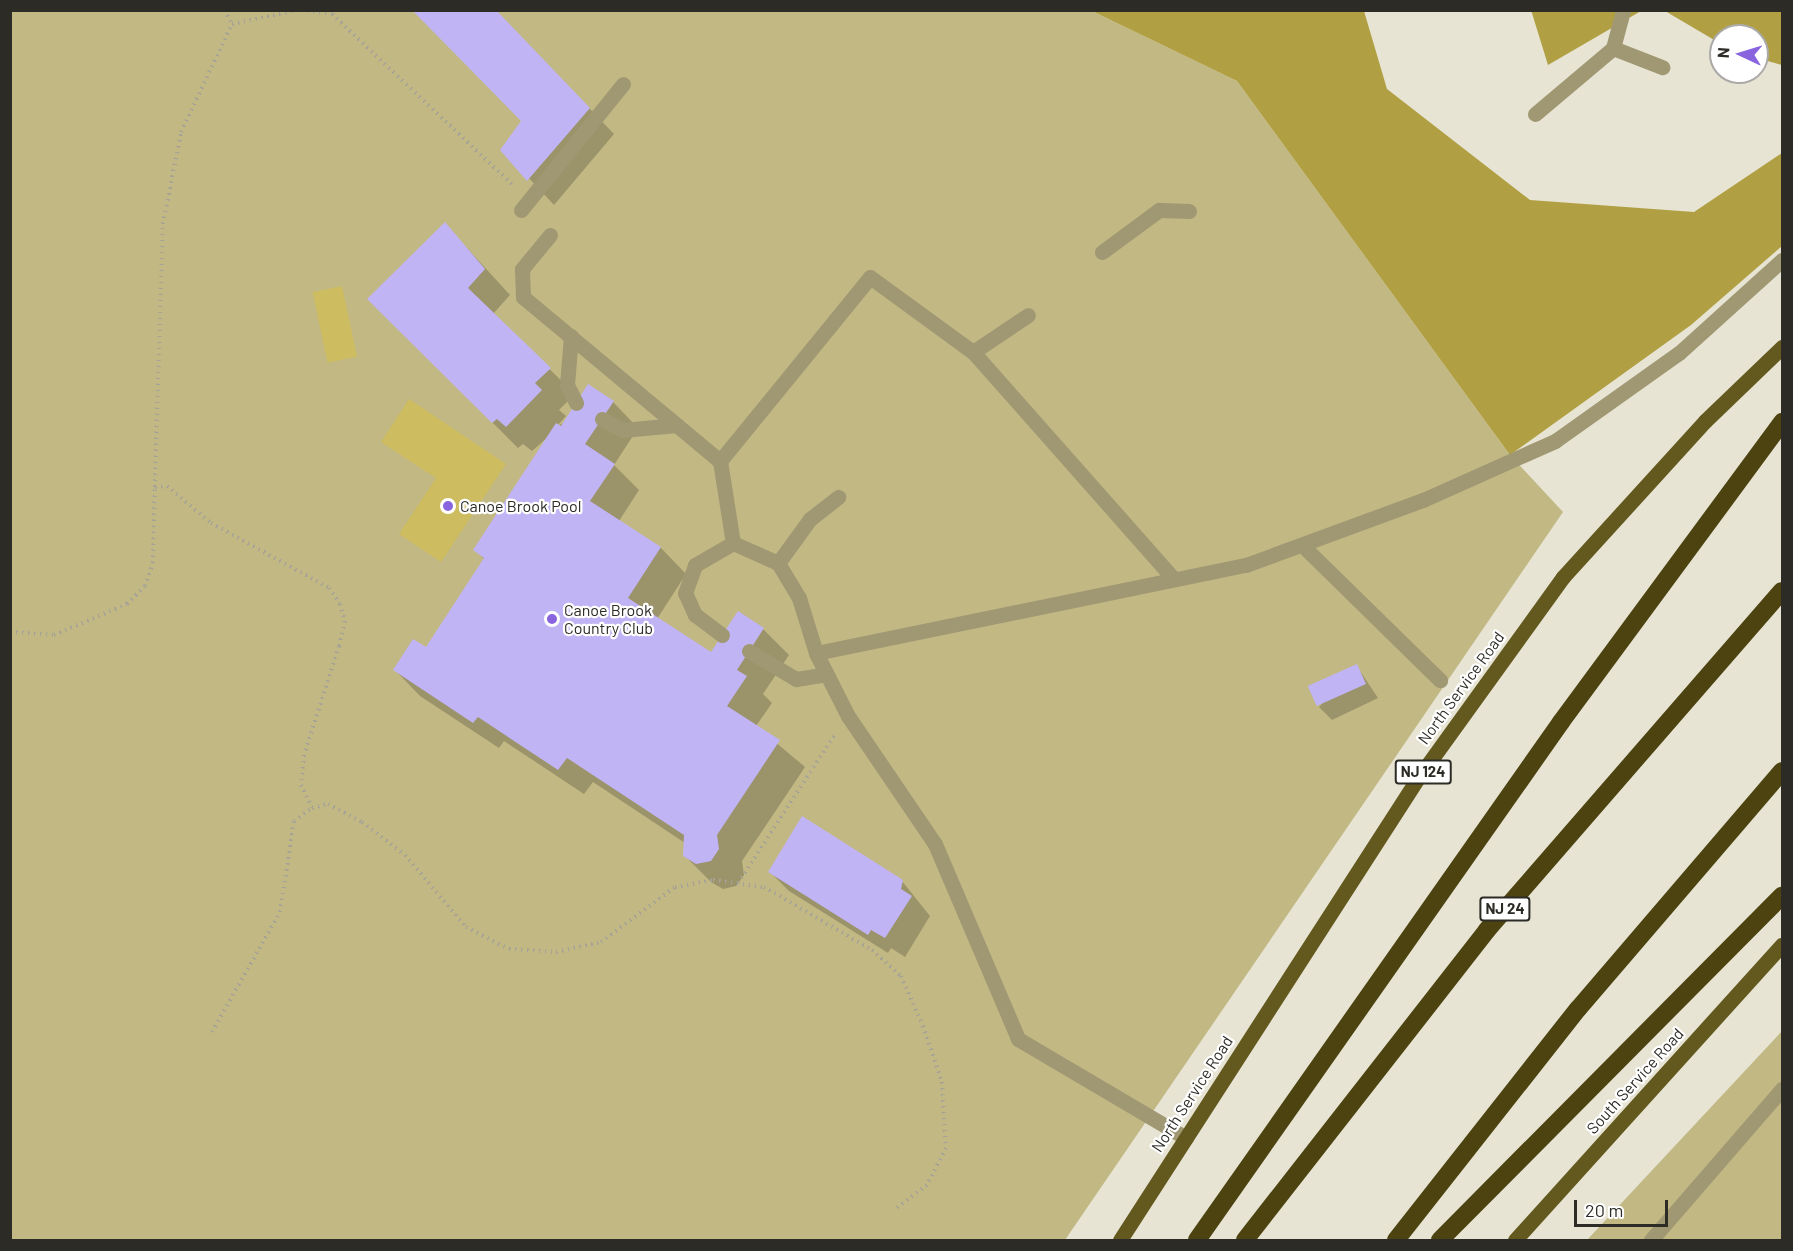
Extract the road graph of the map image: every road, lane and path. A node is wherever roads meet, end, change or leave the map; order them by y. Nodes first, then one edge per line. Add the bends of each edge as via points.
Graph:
1 (224, 10) edge
2 (297, 10) edge
3 (302, 10) edge
4 (1623, 10) edge
5 (232, 24) junction
6 (1613, 48) junction
7 (1662, 67) dead end
8 (623, 84) dead end
9 (1535, 114) dead end
10 (525, 205) joint
11 (1189, 211) dead end
12 (550, 235) dead end
13 (1102, 252) dead end
14 (1782, 260) edge
15 (1028, 315) dead end
16 (571, 336) junction
17 (1782, 347) edge
18 (973, 352) junction
19 (576, 403) dead end
20 (602, 419) dead end
21 (1782, 422) edge
22 (677, 425) junction
23 (720, 461) junction
24 (155, 487) junction
25 (838, 497) dead end
26 (732, 543) junction
27 (1303, 546) junction
28 (778, 563) junction
29 (1174, 579) junction
30 (1782, 591) edge
31 (10, 632) edge
32 (722, 634) dead end
33 (749, 651) dead end
34 (816, 653) junction
35 (827, 674) junction
36 (1440, 680) dead end
37 (848, 716) junction
38 (1782, 771) edge
39 (312, 808) junction
40 (738, 883) junction
41 (1782, 896) edge
42 (1782, 945) edge
43 (212, 1032) dead end
44 (1782, 1089) edge
45 (1186, 1138) junction
46 (894, 1210) dead end
47 (1120, 1240) edge
48 (1197, 1240) edge
49 (1245, 1240) edge
50 (1396, 1240) edge
51 (1440, 1240) edge
52 (1515, 1240) edge
53 (1651, 1240) edge

1 - 5 path
2 - 5 path
3 - 10 path via 332,14
4 - 6 lane
5 - 24 path via 181,132 163,224
6 - 7 lane
6 - 9 lane
8 - 10 lane
11 - 13 lane via 1159,210
12 - 16 lane via 522,269 519,284 523,297
14 - 27 lane via 1679,353 1555,441 1423,500
15 - 18 lane
16 - 19 lane via 567,385
16 - 22 lane
17 - 45 main road, North Service Road / NJ 124 via 1705,421 1563,577 1418,778
18 - 23 lane via 870,277
18 - 29 lane
20 - 22 lane via 622,430
21 - 48 highway via 1547,741
22 - 23 lane
23 - 26 lane
24 - 31 path via 153,563 145,586 127,604 84,625 54,635
24 - 39 path via 167,486 211,523 329,588 340,604 345,621 304,755 301,784
25 - 28 lane via 810,519
26 - 28 lane
26 - 32 lane via 695,565 685,592 695,615
27 - 29 lane via 1246,565
27 - 36 lane
28 - 34 lane via 800,598
29 - 34 lane
30 - 49 highway, NJ 24 via 1487,930
33 - 35 lane via 796,679
34 - 35 lane
35 - 37 lane
37 - 40 path
37 - 45 lane via 935,844 1018,1040
38 - 50 highway via 1578,1009
39 - 40 path via 328,804 362,822 405,855 466,927 509,948 556,952 601,942 675,887 713,880
39 - 43 path via 294,821 280,912
40 - 46 path via 764,887 872,950 901,976 942,1082 948,1116 946,1148 927,1185
41 - 51 highway
42 - 52 main road, South Service Road
44 - 53 lane
45 - 47 main road, North Service Road / NJ 124

